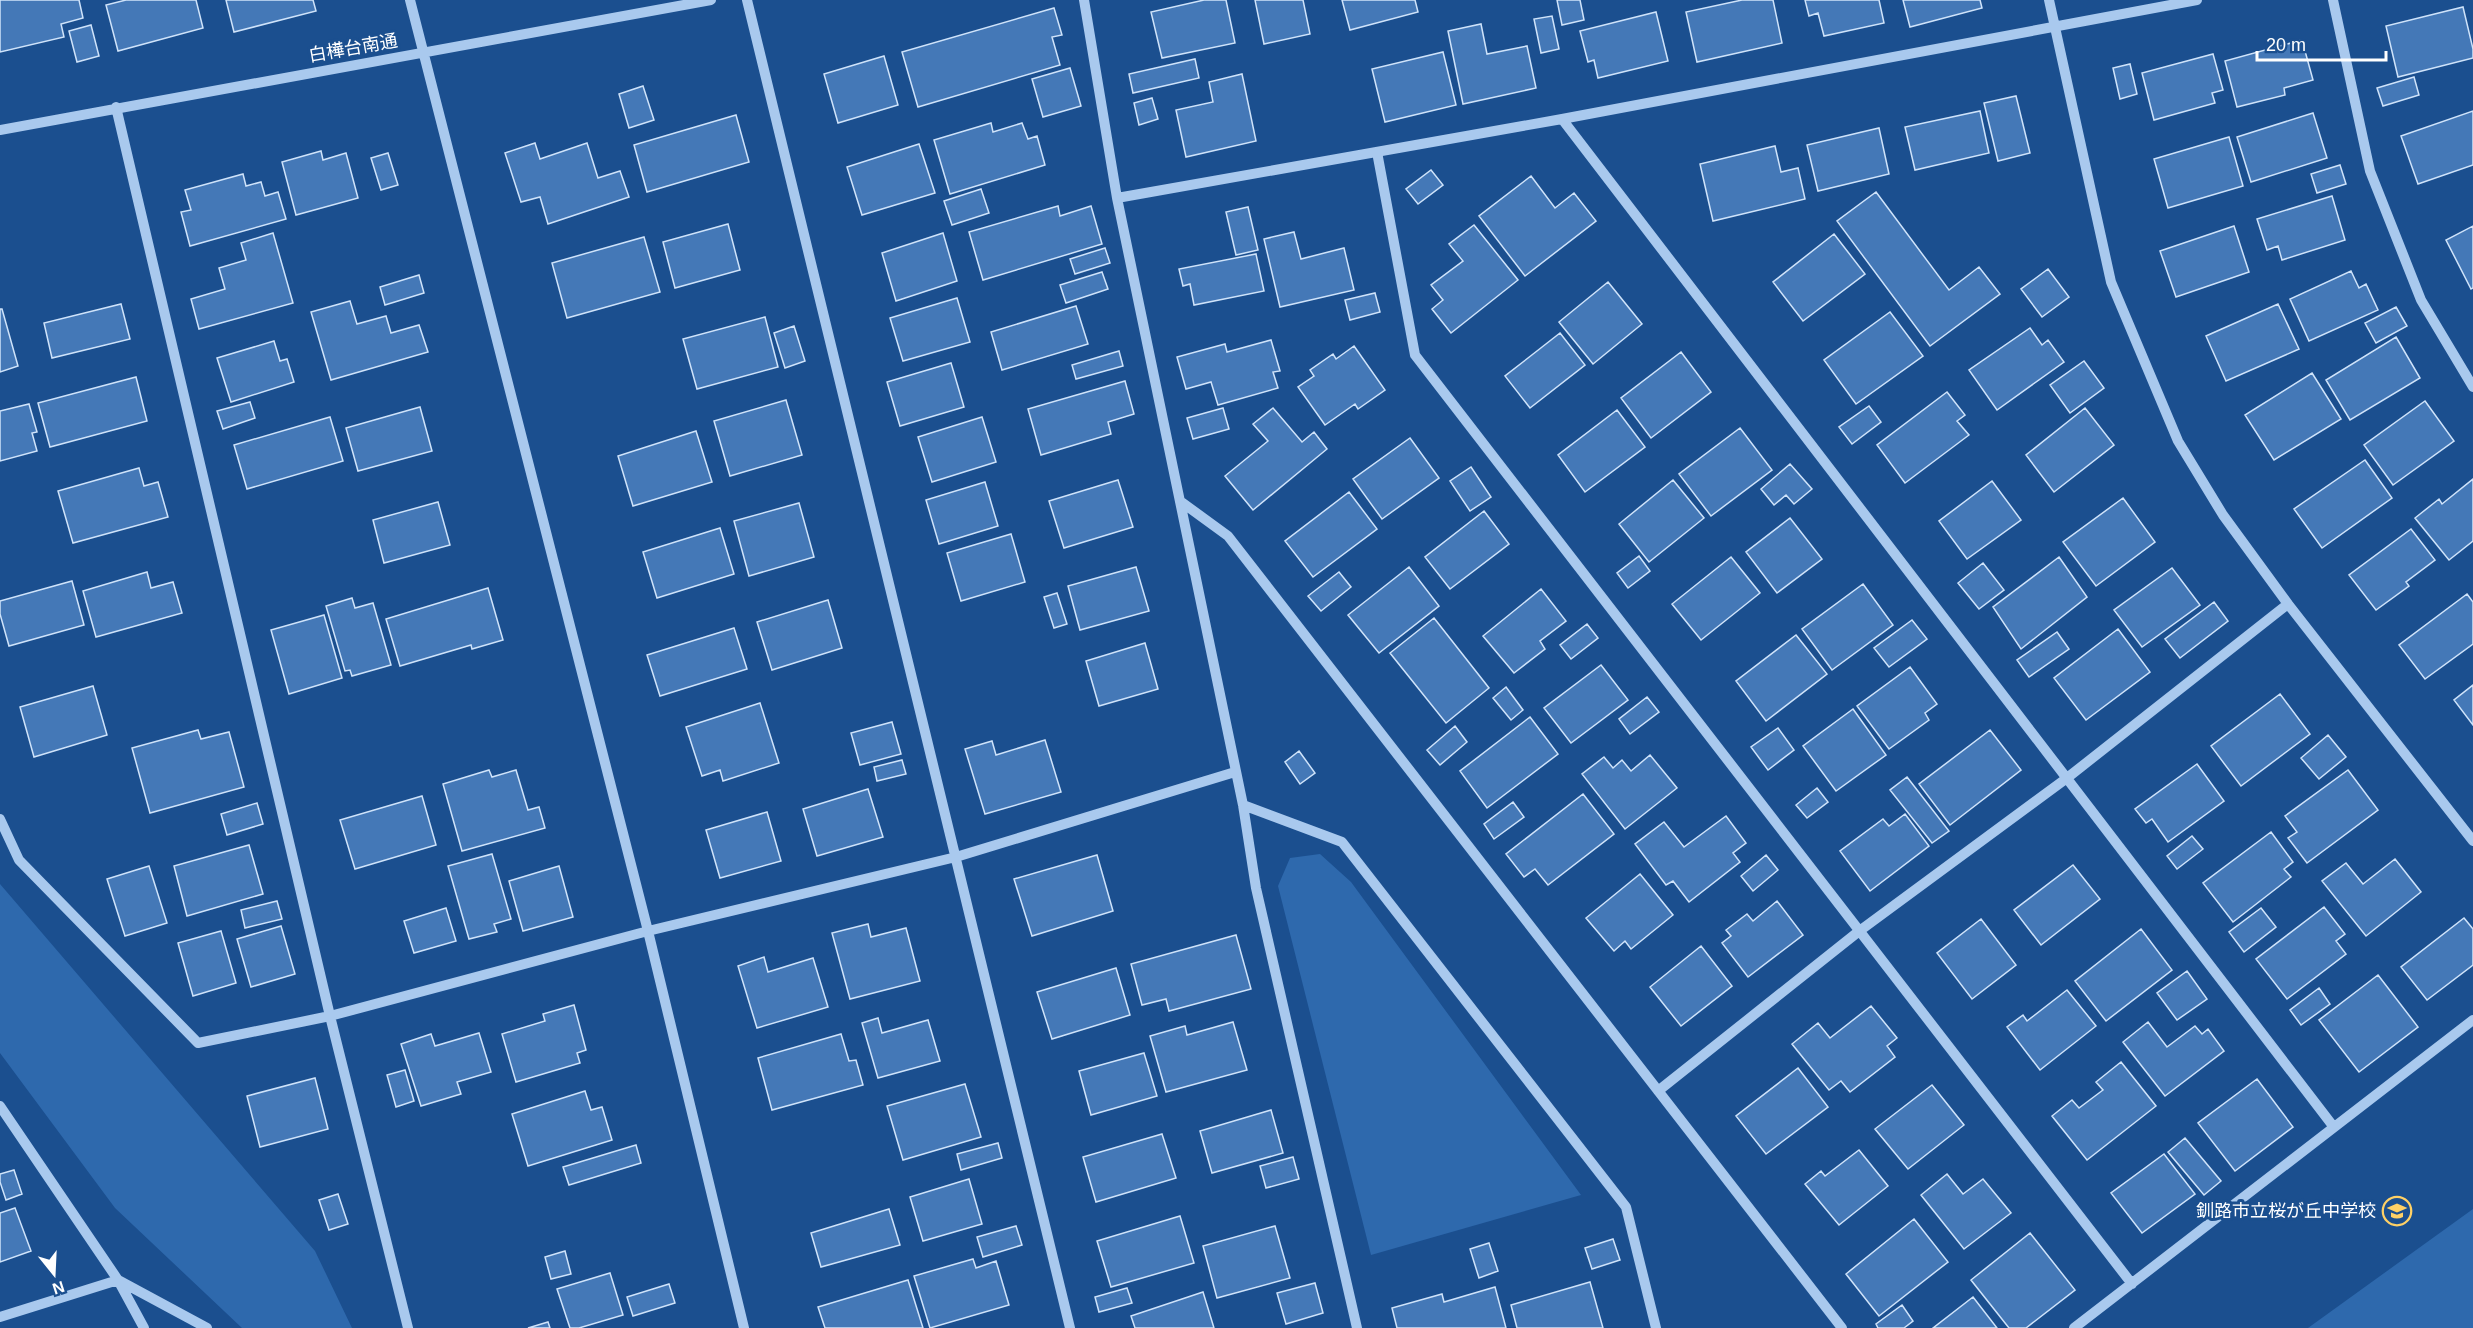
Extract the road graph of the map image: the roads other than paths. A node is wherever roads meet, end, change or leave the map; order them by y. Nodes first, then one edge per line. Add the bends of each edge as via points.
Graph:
1 (410, 0) edge
2 (711, 0) edge
3 (747, 0) edge
4 (1084, 0) edge
5 (2049, 0) edge
6 (2197, 0) edge
7 (2333, 0) edge
8 (2054, 26) junction
9 (422, 52) junction
10 (116, 107) junction
11 (1562, 119) junction
12 (0, 130) edge
13 (1377, 152) junction
14 (1117, 198) junction
15 (2473, 387) edge
16 (1180, 501) junction
17 (2288, 604) junction
18 (1235, 772) junction
19 (2067, 778) junction
20 (1243, 805) junction
21 (0, 819) edge
22 (2473, 841) edge
23 (956, 857) junction
24 (648, 931) junction
25 (1858, 932) junction
26 (330, 1016) junction
27 (2473, 1020) edge
28 (1658, 1091) junction
29 (0, 1106) edge
30 (2333, 1126) junction
31 (118, 1280) junction
32 (2132, 1284) junction
33 (0, 1317) edge
34 (144, 1328) edge
35 (207, 1328) edge
36 (408, 1328) edge
37 (744, 1328) edge
38 (1070, 1328) edge
39 (1358, 1328) edge
40 (1656, 1328) edge
41 (1842, 1328) edge
42 (2074, 1328) edge

1 - 9 street
2 - 9 street, 白樺台南通
3 - 23 street
4 - 14 street
5 - 8 street
6 - 8 street
7 - 15 street via 2370,171 2421,300
8 - 11 street
8 - 17 street via 2110,282 2178,441 2223,515
9 - 10 street, 白樺台南通
9 - 24 street
10 - 12 street, 白樺台南通
10 - 26 street
11 - 13 street
11 - 19 street
13 - 14 street
13 - 25 street via 1416,355
14 - 16 street
16 - 18 street
16 - 28 street via 1228,536
17 - 19 street
17 - 22 street
18 - 20 street
18 - 23 street
19 - 25 street
19 - 30 street
20 - 39 street via 1256,888
20 - 40 street via 1342,842 1626,1207
21 - 26 street via 19,860 198,1043
23 - 24 street
23 - 38 street
24 - 26 street
24 - 37 street
25 - 28 street
25 - 32 street
26 - 36 street
27 - 30 street
28 - 41 street
29 - 31 street
30 - 32 street
31 - 33 street
31 - 34 street
31 - 35 street
32 - 42 street

